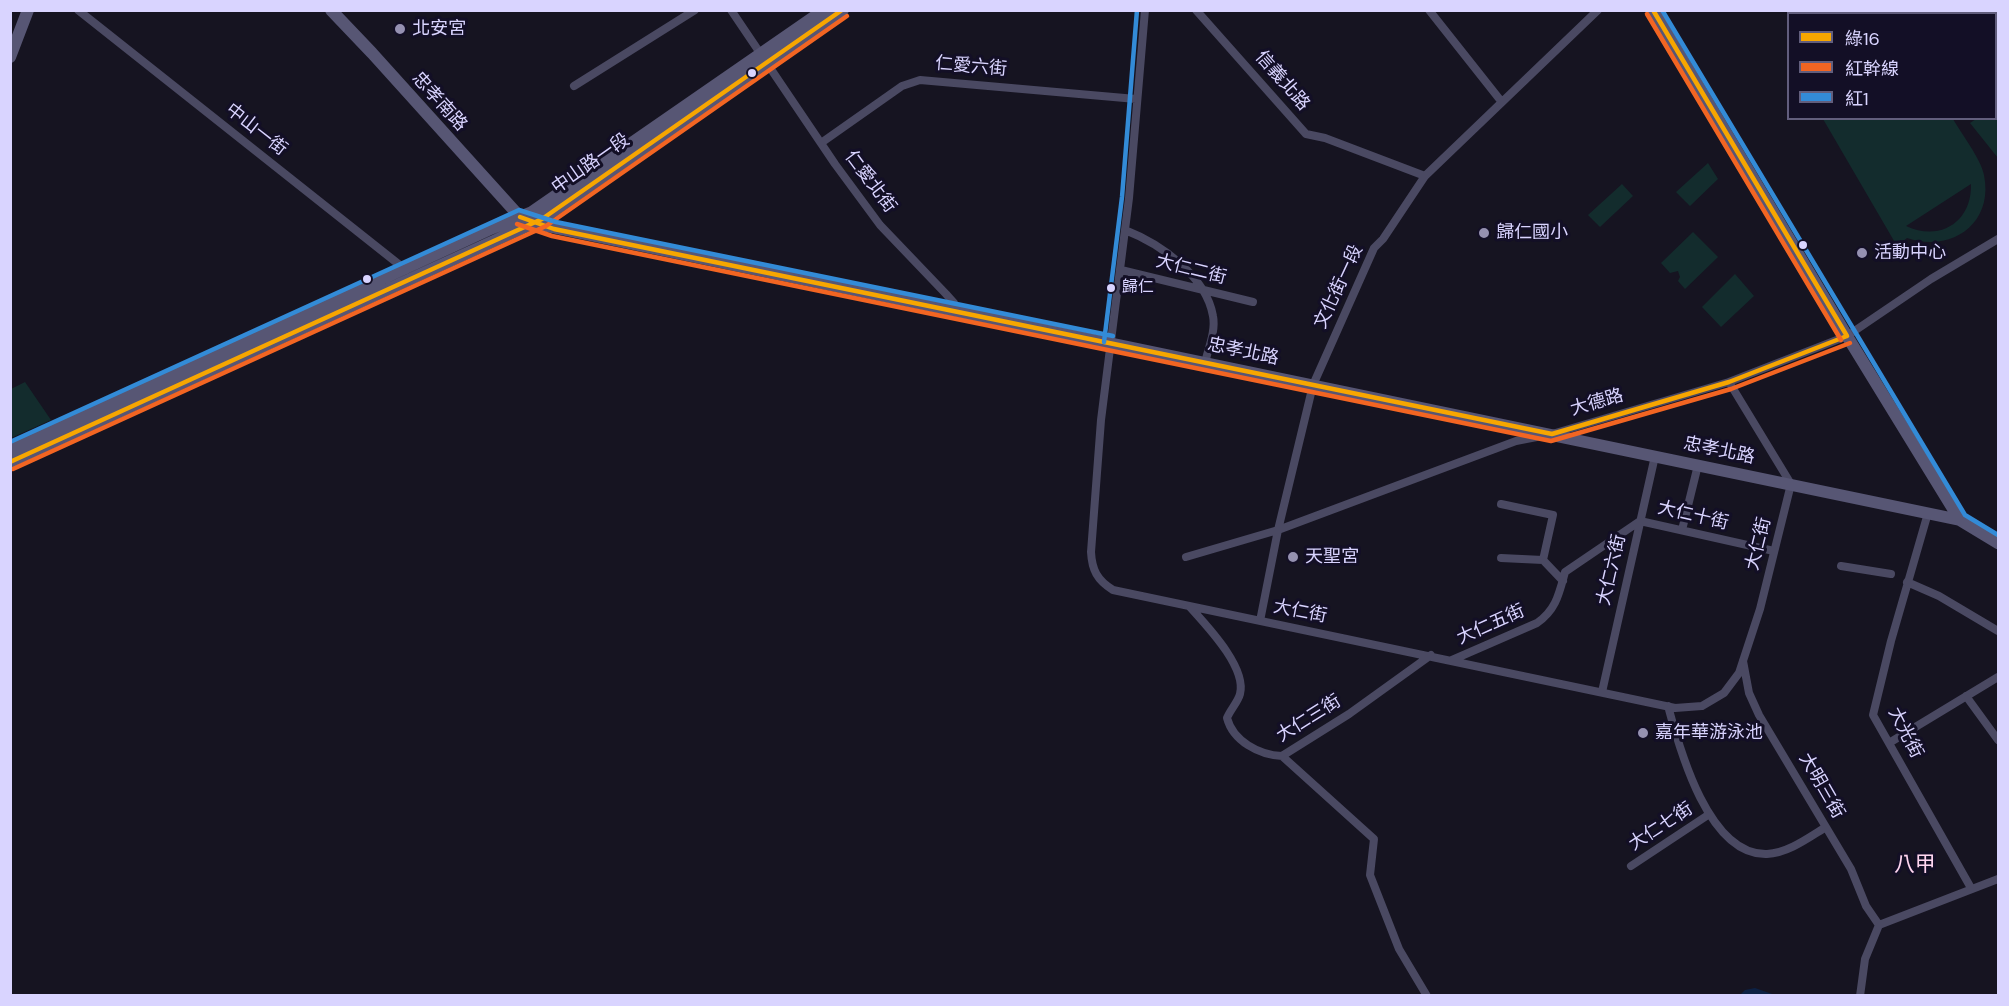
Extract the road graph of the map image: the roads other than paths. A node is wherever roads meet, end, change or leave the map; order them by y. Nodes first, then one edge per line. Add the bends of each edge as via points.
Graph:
1 (28, 10) edge
2 (78, 10) edge
3 (331, 10) edge
4 (695, 10) edge
5 (731, 10) edge
6 (824, 10) edge
7 (843, 10) edge
8 (1145, 10) edge
9 (1196, 10) edge
10 (1429, 10) edge
11 (1598, 10) edge
12 (1653, 10) edge
13 (10, 57) edge
14 (763, 59) junction
15 (574, 86) dead end
16 (1136, 99) junction
17 (1501, 101) junction
18 (821, 143) junction
19 (1425, 176) junction
20 (520, 217) junction
21 (532, 224) junction
22 (1125, 230) junction
23 (1998, 239) edge
24 (1120, 270) junction
25 (408, 273) junction
26 (1200, 288) junction
27 (1253, 302) dead end
28 (956, 312) junction
29 (1847, 336) junction
30 (1111, 343) junction
31 (1204, 363) junction
32 (1729, 382) junction
33 (1312, 385) junction
34 (1552, 434) junction
35 (10, 450) edge
36 (1655, 456) junction
37 (10, 462) edge
38 (1698, 465) junction
39 (1791, 484) junction
40 (1501, 504) dead end
41 (1928, 513) junction
42 (1960, 520) junction
43 (1640, 521) junction
44 (1278, 530) junction
45 (1682, 530) junction
46 (1998, 543) edge
47 (1774, 551) junction
48 (1186, 557) dead end
49 (1501, 558) dead end
50 (1543, 560) junction
51 (1841, 566) dead end
52 (1891, 574) dead end
53 (1563, 581) junction
54 (1907, 582) junction
55 (1190, 606) junction
56 (1260, 621) junction
57 (1998, 631) edge
58 (1431, 655) junction
59 (1451, 660) junction
60 (1742, 660) junction
61 (1998, 677) edge
62 (1602, 692) junction
63 (1966, 696) junction
64 (1668, 706) junction
65 (1998, 740) edge
66 (1889, 743) junction
67 (1282, 756) junction
68 (1708, 815) junction
69 (1826, 827) junction
70 (1631, 866) dead end
71 (1998, 879) edge
72 (1971, 888) junction
73 (1879, 925) junction
74 (1427, 996) edge
75 (1860, 996) edge

1 - 13 main road
2 - 25 street, 中山一街
3 - 20 main road, 忠孝南路
4 - 15 street
5 - 14 street, 仁愛北街
6 - 14 main road, 中山路一段
7 - 14 main road, 中山路一段
8 - 16 street, 大仁街
9 - 19 street, 信義北路 via 1306,134
10 - 17 street
11 - 17 street, 文化街一段
12 - 29 main road
14 - 18 street, 仁愛北街
14 - 20 main road, 中山路一段 via 555,198
14 - 21 main road, 中山路一段 via 582,194
16 - 18 street, 仁愛六街 via 920,80 902,86
16 - 22 street, 大仁街
17 - 19 street, 文化街一段
18 - 28 street, 仁愛北街 via 880,225 954,303
19 - 33 street, 文化街一段 via 1374,248
20 - 21 main road, 忠孝北路
20 - 25 main road, 中山路一段
21 - 25 main road, 中山路一段
21 - 28 main road, 忠孝北路
22 - 24 street, 大仁街
22 - 26 street via 1148,239 1180,263
23 - 29 street, 大德路
24 - 26 street, 大仁二街
24 - 30 street, 大仁街
25 - 35 main road, 中山路一段
25 - 37 main road, 中山路一段
26 - 27 street, 大仁二街
26 - 31 street via 1214,318
28 - 30 main road, 忠孝北路
29 - 32 street, 大德路
29 - 42 main road
30 - 31 main road, 忠孝北路
30 - 55 street, 大仁街 via 1092,569 1113,590
31 - 33 main road, 忠孝北路
32 - 34 street, 大德路
32 - 39 street
33 - 34 main road, 忠孝北路
33 - 44 street, 文化街一段
34 - 36 main road, 忠孝北路
34 - 44 street, 大德路 via 1516,441
36 - 38 main road, 忠孝北路
36 - 43 street, 大仁六街
38 - 39 main road, 忠孝北路
38 - 45 street
39 - 41 main road, 忠孝北路
39 - 47 street, 大仁街
40 - 50 street via 1553,515
41 - 42 main road, 忠孝北路
41 - 54 street, 大光街
42 - 46 main road
43 - 45 street, 大仁十街
43 - 53 street, 大仁五街 via 1565,572
43 - 62 street, 大仁六街
44 - 48 street, 大德路
44 - 56 street, 文化街一段
45 - 47 street, 大仁十街
47 - 60 street, 大仁街
49 - 50 street
50 - 53 street
51 - 52 street
53 - 59 street, 大仁五街 via 1553,609 1537,623
54 - 57 street
54 - 66 street, 大光街 via 1873,715
55 - 56 street, 大仁街
55 - 67 street, 大仁三街 via 1218,640 1239,679 1240,693 1227,718 1231,732 1257,751
56 - 58 street, 大仁街
58 - 59 street, 大仁街
58 - 67 street, 大仁三街
59 - 62 street, 大仁街
60 - 64 street, 大仁街 via 1733,684 1715,698 1691,708
60 - 69 street, 大明三街 via 1755,708
61 - 63 street
62 - 64 street, 大仁街
63 - 65 street
63 - 66 street
64 - 68 street, 大仁七街
66 - 72 street, 大光街
67 - 74 street via 1374,839 1370,875 1399,949
68 - 69 street, 大仁七街 via 1751,853 1786,850
68 - 70 street, 大仁七街
69 - 73 street, 大明三街
71 - 72 street
72 - 73 street
73 - 75 street via 1865,958

